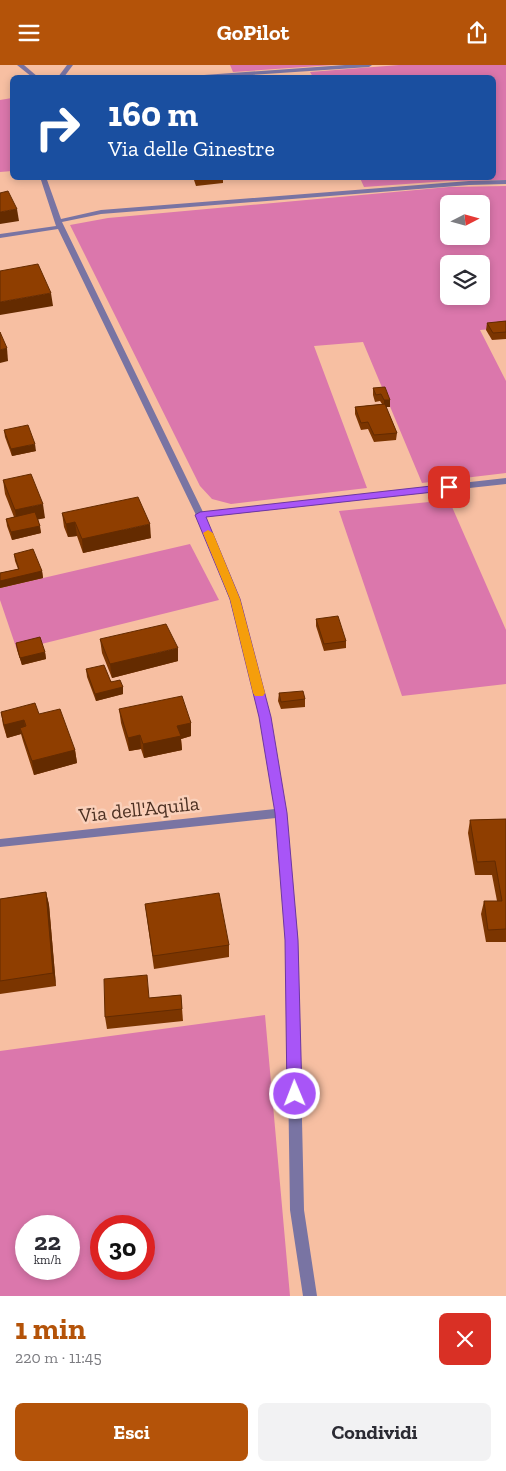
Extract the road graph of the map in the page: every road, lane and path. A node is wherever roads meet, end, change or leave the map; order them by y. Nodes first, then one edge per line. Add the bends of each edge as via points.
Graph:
1 (20, 65) edge
2 (369, 65) edge
3 (32, 75) edge
4 (232, 75) edge
5 (44, 180) edge
6 (506, 182) edge
7 (59, 224) junction
8 (0, 236) edge
9 (506, 481) edge
10 (200, 515) junction
11 (281, 813) junction
12 (0, 843) edge
13 (310, 1296) edge

1 - 3 street
2 - 4 street
5 - 7 street
6 - 7 street via 111,211
7 - 8 street
7 - 10 street
9 - 10 street
10 - 11 street via 235,599 265,717
11 - 12 street, Via dell'Aquila
11 - 13 street via 292,940 297,1211

